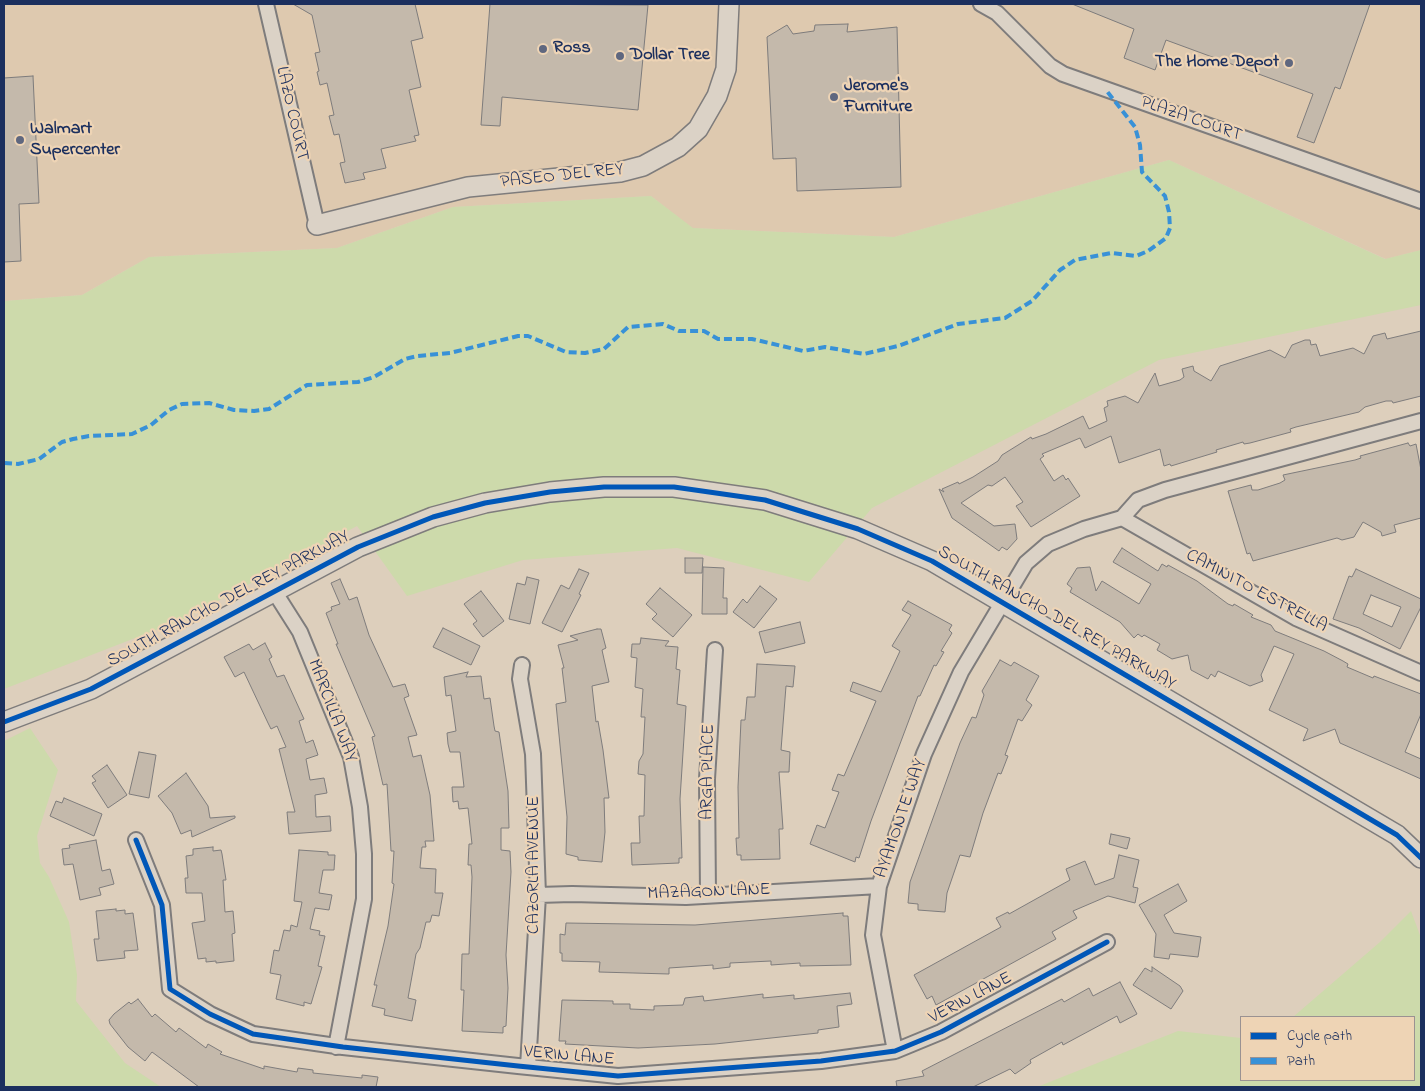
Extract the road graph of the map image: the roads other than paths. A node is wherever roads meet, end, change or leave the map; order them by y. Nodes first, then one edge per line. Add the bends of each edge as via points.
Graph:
1 (266, 4) edge
2 (729, 4) edge
3 (981, 4) edge
4 (1421, 201) edge
5 (317, 225) joint
6 (1421, 421) edge
7 (1122, 518) junction
8 (274, 591) junction
9 (1001, 603) junction
10 (715, 650) dead end
11 (522, 665) dead end
12 (1421, 673) edge
13 (4, 722) edge
14 (136, 840) dead end
15 (1421, 858) edge
16 (879, 886) junction
17 (538, 895) junction
18 (708, 895) junction
19 (1107, 942) dead end
20 (336, 1046) junction
21 (895, 1051) junction
22 (528, 1067) junction

1 - 5 street, LAZO COURT
2 - 5 street, PASEO DEL REY via 726,68 717,96 698,130 678,147 643,166 620,172 468,187
3 - 4 street, PLAZA COURT via 997,13 1050,66 1063,74
6 - 7 street via 1165,490 1138,500
7 - 9 street via 1048,544 1026,563
7 - 12 street, CAMINITO ESTRELLA via 1296,618
8 - 9 street, SOUTH RANCHO DEL REY PARKWAY via 358,547 441,515 485,503 604,487 674,487 765,500 858,529 932,561
8 - 13 street, SOUTH RANCHO DEL REY PARKWAY via 90,689
8 - 20 street, MARCILLA WAY via 300,632 350,757 360,807 364,899
9 - 15 street, SOUTH RANCHO DEL REY PARKWAY via 1397,836
9 - 16 street, AYAMONTE WAY via 961,672 924,754
10 - 18 street, ARGA PLACE via 707,779
11 - 17 street, CAZORLA AVENUE via 520,678 533,754
14 - 20 street, VERIN LANE via 162,905 170,989 210,1014 253,1034
16 - 18 street, MAZAGON LANE
16 - 21 street, AYAMONTE WAY via 873,935
17 - 18 street, MAZAGON LANE
17 - 22 street, CAZORLA AVENUE
19 - 21 street, VERIN LANE via 941,1032
20 - 22 street, VERIN LANE
21 - 22 street, VERIN LANE via 821,1061 618,1076

